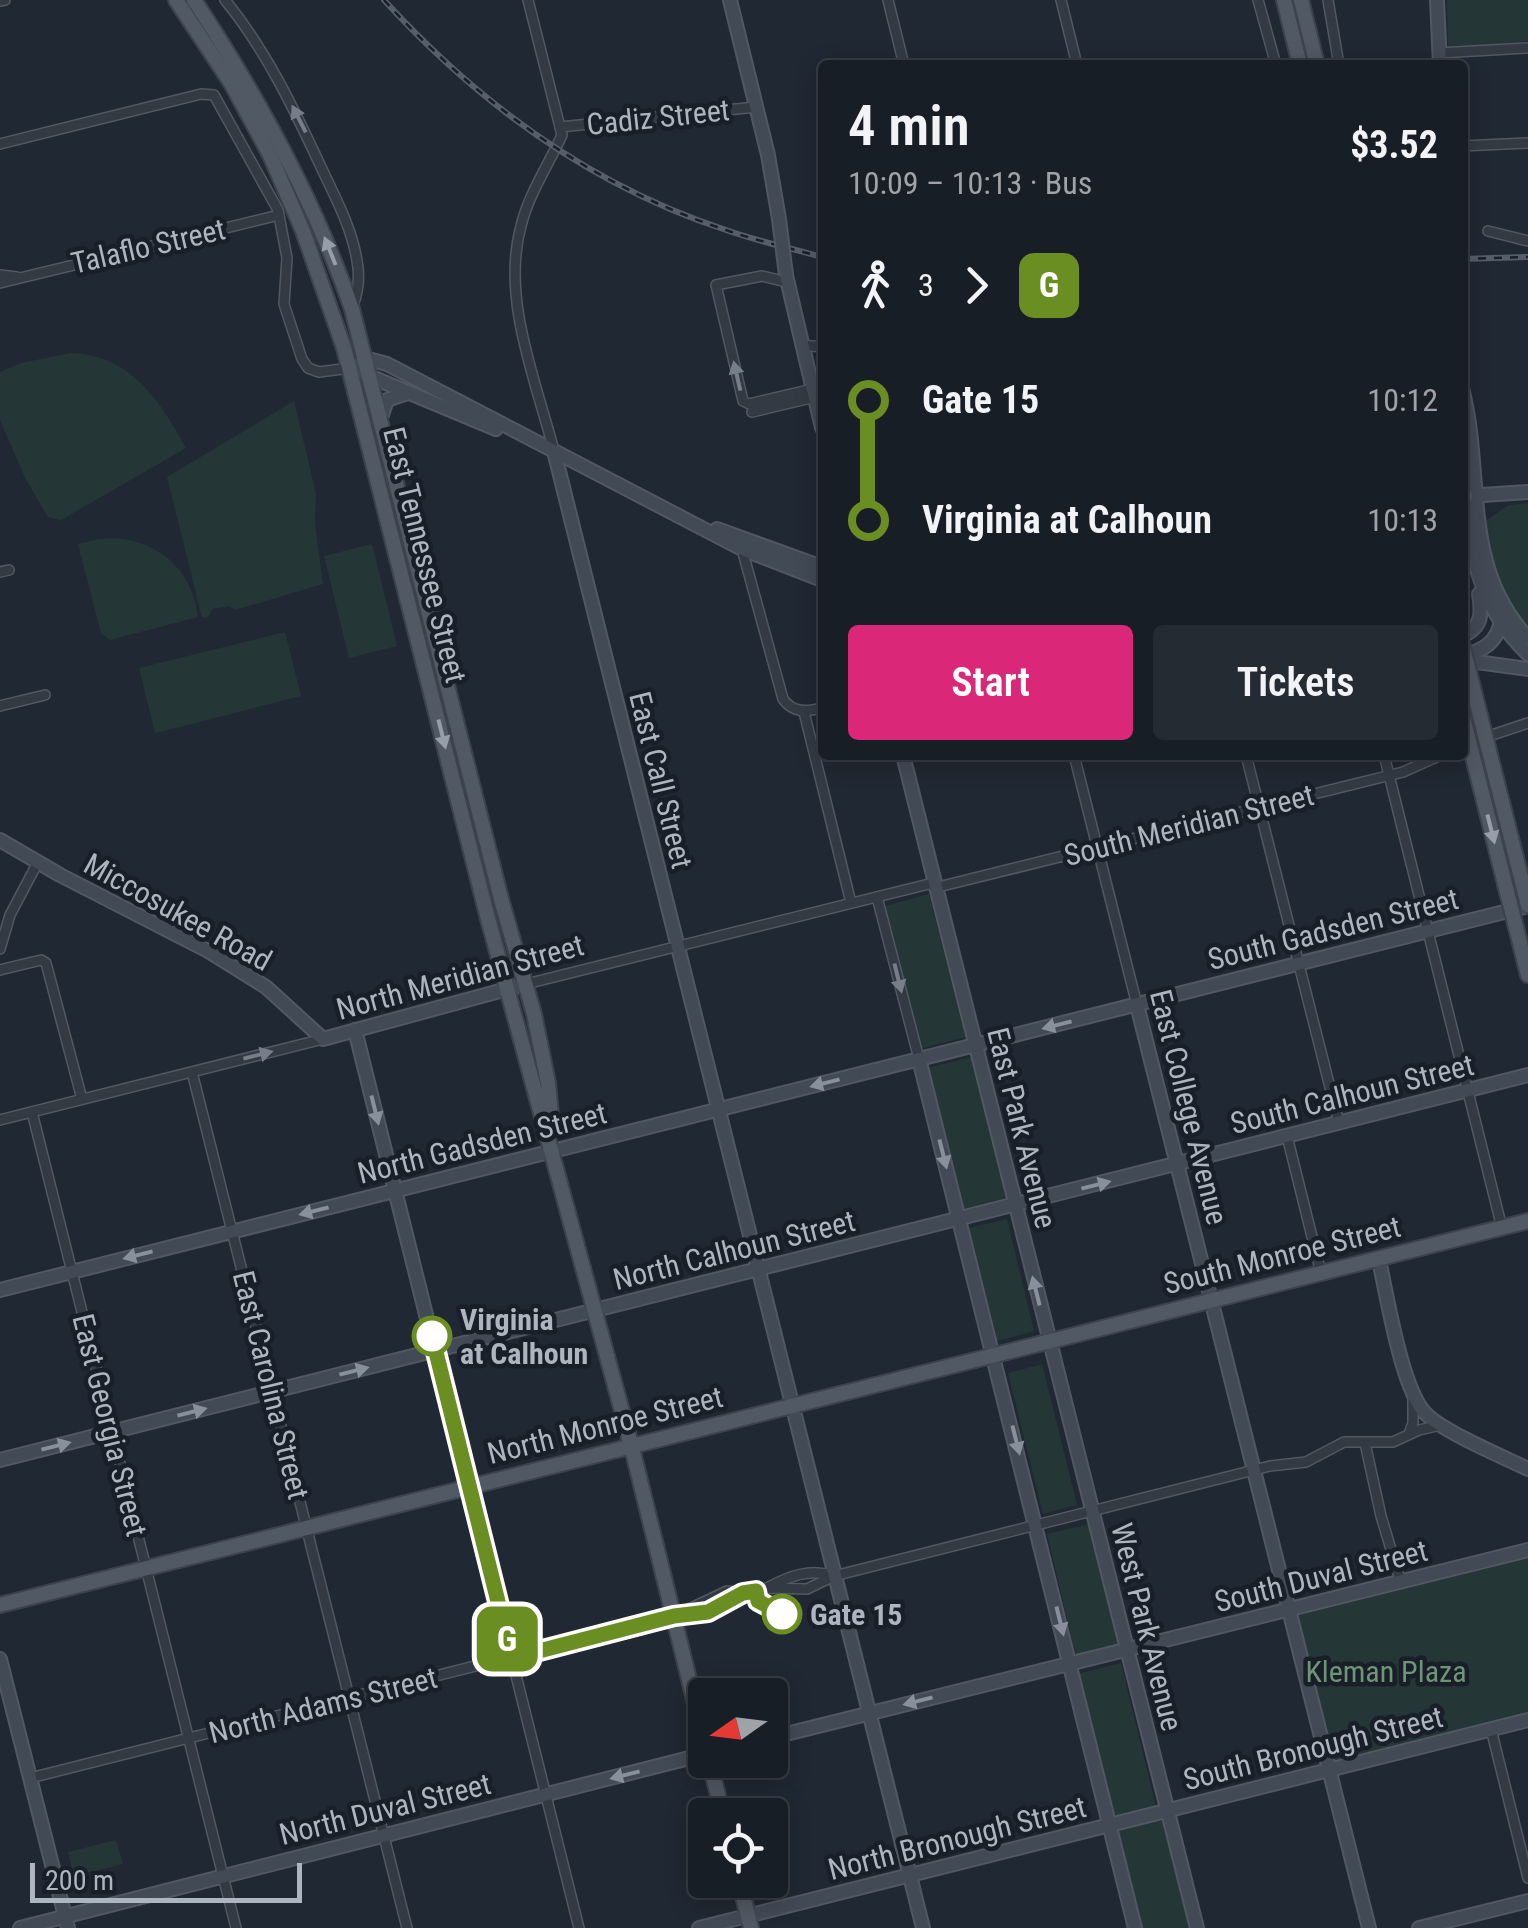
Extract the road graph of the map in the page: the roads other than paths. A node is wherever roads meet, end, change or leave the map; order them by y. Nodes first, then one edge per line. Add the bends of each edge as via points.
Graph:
1 (176, 0) edge
2 (194, 0) edge
3 (224, 0) edge
4 (528, 0) edge
5 (730, 0) edge
6 (888, 0) edge
7 (1061, 0) edge
8 (1258, 0) edge
9 (1284, 0) edge
10 (1300, 0) edge
11 (1328, 0) edge
12 (1437, 0) edge
13 (1528, 48) edge
14 (1440, 59) edge
15 (903, 60) edge
16 (1075, 60) edge
17 (1275, 60) edge
18 (1299, 60) edge
19 (1316, 60) edge
20 (1338, 60) edge
21 (756, 107) junction
22 (560, 126) junction
23 (1528, 143) edge
24 (0, 144) edge
25 (1468, 146) edge
26 (280, 215) junction
27 (1488, 231) dead end
28 (1528, 241) edge
29 (0, 279) edge
30 (786, 279) junction
31 (352, 309) junction
32 (802, 345) junction
33 (818, 347) edge
34 (366, 361) junction
35 (350, 368) junction
36 (370, 377) junction
37 (408, 393) junction
38 (814, 393) junction
39 (818, 410) edge
40 (752, 412) dead end
41 (381, 418) junction
42 (554, 451) junction
43 (1528, 492) edge
44 (1468, 496) edge
45 (697, 524) junction
46 (742, 548) junction
47 (818, 565) edge
48 (1476, 571) junction
49 (818, 578) edge
50 (1497, 594) junction
51 (1501, 622) junction
52 (1468, 635) edge
53 (1468, 640) edge
54 (1493, 640) junction
55 (1524, 640) edge
56 (1528, 654) edge
57 (1468, 656) edge
58 (1468, 659) edge
59 (441, 660) junction
60 (424, 664) junction
61 (1468, 665) edge
62 (1528, 669) edge
63 (45, 695) dead end
64 (0, 706) edge
65 (818, 709) edge
66 (804, 712) junction
67 (1528, 723) edge
68 (1468, 738) edge
69 (1468, 744) edge
70 (904, 760) edge
71 (1075, 760) edge
72 (1247, 760) edge
73 (1385, 760) edge
74 (1428, 760) edge
75 (1389, 775) junction
76 (1260, 808) junction
77 (0, 840) edge
78 (487, 845) junction
79 (470, 848) junction
80 (1098, 848) junction
81 (38, 862) junction
82 (934, 886) junction
83 (877, 897) junction
84 (851, 903) junction
85 (1528, 905) edge
86 (1428, 931) junction
87 (676, 947) junction
88 (0, 949) edge
89 (1299, 964) junction
90 (0, 970) edge
91 (1528, 975) edge
92 (526, 984) junction
93 (509, 989) junction
94 (1138, 1004) junction
95 (355, 1030) junction
96 (323, 1039) junction
97 (976, 1045) junction
98 (919, 1059) junction
99 (192, 1072) junction
100 (1528, 1075) edge
101 (1467, 1090) junction
102 (82, 1099) junction
103 (717, 1110) junction
104 (32, 1112) junction
105 (0, 1120) edge
106 (1340, 1123) junction
107 (1287, 1136) junction
108 (552, 1151) junction
109 (1178, 1164) junction
110 (395, 1191) junction
111 (1014, 1206) junction
112 (959, 1220) junction
113 (1528, 1221) edge
114 (1502, 1228) junction
115 (232, 1232) junction
116 (1379, 1260) junction
117 (758, 1270) junction
118 (72, 1272) junction
119 (1321, 1273) junction
120 (0, 1290) edge
121 (1211, 1299) junction
122 (596, 1311) junction
123 (1049, 1341) junction
124 (435, 1351) junction
125 (994, 1355) junction
126 (273, 1392) junction
127 (1413, 1395) junction
128 (792, 1407) junction
129 (1441, 1425) junction
130 (112, 1432) junction
131 (1408, 1434) junction
132 (1365, 1443) junction
133 (632, 1448) junction
134 (0, 1460) edge
135 (1528, 1468) edge
136 (1255, 1472) junction
137 (469, 1487) junction
138 (1093, 1512) junction
139 (1037, 1526) junction
140 (308, 1527) junction
141 (1528, 1550) edge
142 (146, 1569) junction
143 (834, 1576) junction
144 (1401, 1582) junction
145 (768, 1588) junction
146 (0, 1605) edge
147 (1290, 1610) junction
148 (674, 1616) junction
149 (1127, 1651) junction
150 (512, 1658) junction
151 (0, 1660) edge
152 (1070, 1664) junction
153 (689, 1678) edge
154 (350, 1698) junction
155 (870, 1714) junction
156 (1528, 1720) edge
157 (1491, 1730) junction
158 (788, 1734) edge
159 (188, 1739) junction
160 (688, 1761) edge
161 (1329, 1770) junction
162 (30, 1778) junction
163 (546, 1795) junction
164 (1168, 1810) junction
165 (1110, 1825) junction
166 (384, 1835) junction
167 (222, 1875) junction
168 (909, 1875) junction
169 (1528, 1878) edge
170 (1528, 1901) edge
171 (67, 1922) edge
172 (749, 1922) edge
173 (20, 1928) edge
174 (236, 1928) edge
175 (407, 1928) edge
176 (579, 1928) edge
177 (699, 1928) edge
178 (922, 1928) edge
179 (1135, 1928) edge
180 (1197, 1928) edge
181 (1369, 1928) edge
182 (1419, 1928) edge

1 - 35 main road, East Tennessee Street via 277,170
31 -> 2 main road, East Tennessee Street via 295,173
31 -> 3 street, East Tennessee Street via 358,264 342,212 286,94
4 - 22 street
5 - 21 street
6 - 15 street
7 - 16 street
8 - 17 street
9 - 18 main road
10 - 19 main road
11 - 20 street
12 - 14 street
13 - 14 street
21 - 22 street, Cadiz Street
21 - 30 street, bridge
22 - 42 street, East Call Street via 562,135 520,229 515,270 522,327
23 - 25 street
24 - 26 street via 211,94
26 - 29 street, Talaflo Street
26 - 35 street via 287,258 284,304 302,360 319,372
27 - 28 street
30 - 32 street
38 -> 30 street via 743,401 716,285 762,276
31 - 34 main road, East Tennessee Street
32 - 33 street
32 - 38 street
34 - 35 street
34 - 36 main road, East Tennessee Street
34 - 42 street via 387,364
35 - 36 street
35 - 60 main road, East Tennessee Street
36 - 37 street
36 - 41 main road, East Tennessee Street
37 - 41 street via 390,398
37 - 42 street
38 - 39 street
38 - 40 street
41 - 59 main road, East Tennessee Street
42 - 45 street
42 - 87 street, East Call Street
43 - 44 street
44 - 48 street
44 - 50 street
45 - 46 street
45 - 47 street
46 - 49 street
46 - 66 street via 778,688 786,704
48 - 51 street
48 - 52 street via 1482,615
50 - 51 street
50 - 55 street
51 - 54 street
51 - 55 street
53 - 54 street
54 - 55 street
54 - 57 street
55 - 56 street
58 - 62 street
59 - 60 main road
59 - 78 main road, East Tennessee Street
60 -> 79 main road, East Tennessee Street
61 - 85 main road, bridge
63 - 64 street
65 - 66 street
66 - 84 street
67 - 69 street
68 -> 91 main road, bridge
70 - 82 street, East Park Avenue
71 - 80 street, East College Avenue
72 - 76 street
73 - 75 street
74 - 75 street, South Meridian Street
75 - 76 street, South Meridian Street
75 - 86 street
76 - 80 street, South Meridian Street
76 - 89 street
77 - 81 street, Miccosukee Road
78 - 79 main road
78 - 92 main road, East Tennessee Street
79 - 93 main road, East Tennessee Street
80 - 82 street, South Meridian Street
80 - 94 street, East College Avenue
81 - 88 street
81 - 96 street, Miccosukee Road via 252,978
82 - 83 street, North Meridian Street
82 - 97 street, East Park Avenue
83 - 84 street, North Meridian Street
83 -> 98 street
84 - 87 street, North Meridian Street
85 - 86 street, South Gadsden Street
86 - 89 street, South Gadsden Street
86 - 101 street
87 - 92 street, North Meridian Street
87 - 103 street, East Call Street
89 - 94 street, South Gadsden Street
89 - 106 street
90 - 102 street via 44,961 48,967
92 - 93 street, North Meridian Street
92 - 108 main road, East Tennessee Street via 548,1083
93 - 95 street, North Meridian Street
93 - 108 main road, East Tennessee Street
94 -> 97 street, South Gadsden Street
94 - 109 street, East College Avenue
95 - 96 street, North Meridian Street
95 -> 110 street
99 -> 96 street, North Meridian Street
97 - 98 street, North Gadsden Street
97 - 111 street, East Park Avenue
98 -> 103 street, North Gadsden Street
98 -> 112 street
99 - 102 street, North Meridian Street
99 - 115 street, East Carolina Street
100 - 101 street, South Calhoun Street
101 - 106 street, South Calhoun Street
101 - 114 street
102 - 104 street, North Meridian Street
103 - 108 street, North Gadsden Street
103 - 117 street, East Call Street
104 - 105 street, North Meridian Street
104 - 118 street, East Georgia Street
106 - 107 street, South Calhoun Street
107 - 109 street, South Calhoun Street
107 - 119 street
108 - 110 street, North Gadsden Street
108 - 122 main road, East Tennessee Street
111 -> 109 street, South Calhoun Street
109 - 121 street, East College Avenue
110 -> 115 street, North Gadsden Street
110 - 124 street
111 - 112 street, North Calhoun Street
123 -> 111 street, East Park Avenue
112 - 117 street, North Calhoun Street
112 - 125 street
113 - 114 main road, South Monroe Street
114 - 116 main road, South Monroe Street
115 -> 118 street, North Gadsden Street
115 - 126 street, East Carolina Street
116 - 119 main road, South Monroe Street
116 - 127 street
117 - 122 street, North Calhoun Street
117 - 128 street, East Call Street
118 - 120 street, North Gadsden Street
118 - 130 street, East Georgia Street
119 - 121 main road, South Monroe Street
121 - 123 main road, South Monroe Street
121 - 136 street, East College Avenue
122 - 124 street, North Calhoun Street
122 - 133 main road, East Tennessee Street
123 - 125 main road, North Monroe Street
123 - 138 street, East Park Avenue
126 -> 124 street, North Calhoun Street
124 - 137 street
125 - 128 main road, North Monroe Street
125 -> 139 street
130 -> 126 street, North Calhoun Street
126 - 140 street, East Carolina Street
127 - 129 street
127 - 131 street
128 - 133 main road, North Monroe Street
128 - 143 street, East Call Street
129 - 131 street, North Adams Street
129 - 135 street
134 -> 130 street, North Calhoun Street
130 - 142 street, East Georgia Street
131 - 132 street, North Adams Street
132 - 136 street, North Adams Street via 1344,1442 1306,1462
132 - 144 street
133 - 137 main road, North Monroe Street
133 - 148 main road, East Tennessee Street
136 - 138 street, North Adams Street
136 - 147 street, East College Avenue
137 - 140 main road, North Monroe Street
137 - 150 street
138 - 139 street, North Adams Street
138 - 149 street, West Park Avenue
139 - 143 street, North Adams Street
139 -> 152 street
140 - 142 main road, North Monroe Street
140 - 154 street, East Carolina Street
141 - 144 street, South Duval Street
142 - 146 main road, North Monroe Street
142 - 159 street, East Georgia Street
143 - 145 street, North Adams Street via 807,1589
143 - 145 street, North Adams Street via 800,1574
143 - 155 street, East Call Street
144 - 147 street, South Duval Street
145 - 148 street, North Adams Street via 727,1591
147 - 149 street, South Duval Street
147 - 161 street, East College Avenue
148 - 150 street, North Adams Street
148 - 153 main road, East Tennessee Street
149 - 152 street
149 - 164 street, West Park Avenue
150 - 154 street, North Adams Street
150 - 163 street
151 - 162 street
152 -> 155 street
152 - 165 street
154 - 159 street, North Adams Street
154 - 166 street, East Carolina Street
155 - 158 street
155 - 168 street, East Call Street
156 - 157 street, South Bronough Street
157 - 161 street, South Bronough Street
157 - 169 street
159 - 162 street, North Adams Street
159 - 167 street, East Georgia Street
160 -> 163 street, North Duval Street
161 - 164 street, South Bronough Street
161 - 181 street, East College Avenue
162 - 171 street
163 - 166 street, North Duval Street
163 - 176 street
164 - 165 street, North Bronough Street
164 - 180 street, West Park Avenue
165 - 168 street, North Bronough Street
165 - 179 street
166 - 167 street, North Duval Street
166 - 175 street, East Carolina Street
167 - 171 street, North Duval Street
167 - 174 street, East Georgia Street
168 - 172 street, North Bronough Street
168 - 178 street, East Call Street
170 - 182 street
171 - 173 street, North Duval Street
172 - 177 street, North Bronough Street

